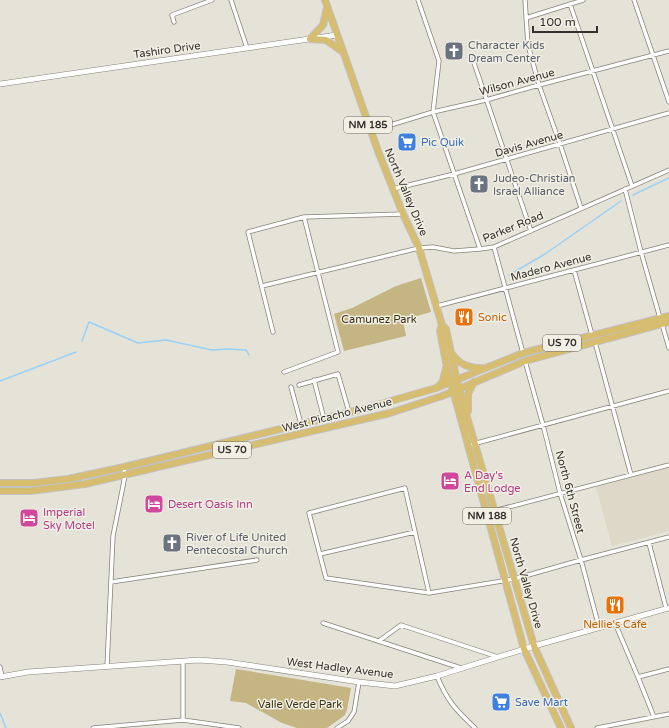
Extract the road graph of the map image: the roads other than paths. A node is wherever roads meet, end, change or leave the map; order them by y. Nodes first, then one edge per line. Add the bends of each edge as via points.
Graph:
1 (212, 0) edge
2 (230, 0) edge
3 (325, 0) edge
4 (424, 0) edge
5 (526, 0) edge
6 (583, 0) edge
7 (634, 0) edge
8 (419, 1) edge
9 (570, 4) junction
10 (328, 7) junction
11 (526, 18) junction
12 (174, 22) dead end
13 (337, 35) junction
14 (310, 39) junction
15 (247, 48) junction
16 (669, 51) edge
17 (343, 53) junction
18 (653, 55) junction
19 (473, 60) dead end
20 (592, 72) junction
21 (0, 84) edge
22 (539, 85) junction
23 (486, 100) junction
24 (669, 102) edge
25 (433, 112) junction
26 (669, 113) edge
27 (612, 129) junction
28 (370, 131) junction
29 (560, 144) junction
30 (507, 159) junction
31 (669, 170) edge
32 (454, 174) junction
33 (632, 186) junction
34 (393, 189) junction
35 (625, 189) junction
36 (581, 208) junction
37 (403, 214) junction
38 (304, 217) junction
39 (531, 231) junction
40 (669, 245) edge
41 (494, 247) junction
42 (419, 248) junction
43 (480, 249) junction
44 (641, 252) junction
45 (574, 270) junction
46 (318, 272) junction
47 (262, 286) junction
48 (506, 288) junction
49 (437, 306) junction
50 (669, 316) edge
51 (664, 321) edge
52 (442, 325) junction
53 (273, 332) dead end
54 (592, 335) junction
55 (595, 342) junction
56 (669, 348) edge
57 (451, 353) junction
58 (523, 354) junction
59 (525, 361) junction
60 (446, 365) junction
61 (486, 368) junction
62 (284, 372) dead end
63 (314, 380) junction
64 (457, 380) junction
65 (475, 382) junction
66 (451, 383) junction
67 (299, 385) dead end
68 (291, 386) dead end
69 (436, 388) junction
70 (460, 389) junction
71 (669, 391) edge
72 (453, 392) junction
73 (442, 396) junction
74 (457, 405) junction
75 (612, 407) junction
76 (349, 413) junction
77 (467, 417) junction
78 (324, 419) junction
79 (301, 424) junction
80 (543, 425) junction
81 (476, 443) junction
82 (467, 446) junction
83 (669, 465) edge
84 (124, 467) junction
85 (630, 475) junction
86 (125, 476) junction
87 (0, 483) edge
88 (0, 491) edge
89 (560, 493) junction
90 (495, 510) junction
91 (486, 513) junction
92 (415, 532) junction
93 (669, 537) edge
94 (649, 543) junction
95 (320, 554) junction
96 (257, 560) dead end
97 (581, 560) junction
98 (514, 579) junction
99 (505, 581) junction
100 (111, 582) junction
101 (429, 593) junction
102 (667, 608) edge
103 (323, 623) dead end
104 (615, 623) junction
105 (599, 628) junction
106 (379, 641) junction
107 (534, 646) junction
108 (524, 649) junction
109 (498, 657) junction
110 (183, 661) junction
111 (107, 666) junction
112 (0, 667) edge
113 (462, 668) junction
114 (669, 669) edge
115 (437, 676) junction
116 (1, 677) edge
117 (638, 677) junction
118 (359, 682) junction
119 (669, 714) edge
120 (654, 717) junction
121 (183, 720) junction
122 (93, 728) edge
123 (239, 728) edge
124 (337, 728) edge
125 (475, 728) edge
126 (561, 728) edge
127 (571, 728) edge
128 (597, 728) edge

1 - 12 street via 172,15
2 - 15 street
3 - 10 main road, North Valley Drive / NM 185
4 - 8 street
5 - 11 street
6 - 9 street
7 - 18 street
8 - 25 street via 439,61
9 - 11 street
9 - 20 street
10 - 13 main road, North Valley Drive / NM 185
10 - 14 main road via 323,25
11 - 22 street via 528,45
13 - 14 street, Tashiro Drive
13 - 17 main road, North Valley Drive / NM 185
14 - 15 street, Tashiro Drive
14 - 17 main road via 326,40
15 - 21 street, Tashiro Drive
16 - 18 street, Wilson Avenue
17 - 28 main road, North Valley Drive / NM 185
18 - 20 street, Wilson Avenue
18 - 24 street
19 - 23 street
20 - 22 street, Wilson Avenue
20 - 27 street
22 - 23 street, Wilson Avenue
22 - 29 street
23 - 25 street, Wilson Avenue
23 - 30 street
25 - 28 street, Wilson Avenue
25 - 32 street
26 - 27 street, Davis Avenue
27 - 29 street, Davis Avenue
27 - 33 street
28 - 34 main road, North Valley Drive / NM 185
29 - 30 street, Davis Avenue
29 - 36 street
30 - 32 street, Davis Avenue
30 - 39 street
31 - 33 street, Parker Road
32 - 34 street, Davis Avenue
32 - 43 street
33 - 35 street, Parker Road
34 - 37 main road, North Valley Drive / NM 185
35 - 36 street, Parker Road
35 - 44 street
36 - 39 street, Parker Road
37 - 38 street
37 - 42 main road, North Valley Drive / NM 185
38 - 46 street
38 - 47 street via 248,232
39 - 41 street, Parker Road
40 - 44 street, Madero Avenue
41 - 43 street, Parker Road
41 - 48 street
42 - 43 street, Parker Road via 433,247 454,251
42 - 46 street, Parker Road
42 - 49 main road, North Valley Drive / NM 185
44 - 45 street, Madero Avenue
44 - 51 street
45 - 48 street, Madero Avenue
45 - 54 street
46 - 47 street, Parker Road
46 - 62 street via 338,352
47 - 53 street
48 - 49 street, Madero Avenue
48 - 58 street
49 - 52 main road, North Valley Drive / NM 185
50 - 51 main road, West Picacho Avenue / US 70
51 - 54 main road, West Picacho Avenue / US 70
51 - 55 main road, West Picacho Avenue / US 70
51 - 56 street
52 - 57 main road, North Valley Drive / NM 185 via 446,329
52 - 60 main road, North Valley Drive / NM 185 via 440,331
54 - 58 main road, West Picacho Avenue / US 70
55 - 59 main road, West Picacho Avenue / US 70
55 - 75 street
57 - 61 main road via 464,365
57 - 64 main road, North Valley Drive / NM 185
58 - 61 main road, West Picacho Avenue / US 70
59 - 65 main road, West Picacho Avenue / US 70
59 - 80 street, North 6th Street
60 - 66 main road, North Valley Drive / NM 185
60 - 69 main road via 443,381
61 - 64 main road, West Picacho Avenue / US 70
63 - 67 street
63 - 76 street via 338,374
63 - 78 street
64 - 66 main road, West Picacho Avenue / US 70
64 - 70 main road, North Valley Drive / NM 185
65 - 70 main road, West Picacho Avenue / US 70
65 - 77 main road via 468,394
66 - 69 main road, West Picacho Avenue / US 70
66 - 72 main road, North Valley Drive / NM 188
68 - 79 street
69 - 76 main road, West Picacho Avenue / US 70
70 - 72 main road, West Picacho Avenue / US 70
70 - 77 main road, North Valley Drive / NM 188
71 - 75 street
72 - 73 main road, West Picacho Avenue / US 70
72 - 74 main road, North Valley Drive / NM 188
73 - 74 main road via 448,397
73 - 86 main road, West Picacho Avenue / US 70 via 390,413
74 - 82 main road, North Valley Drive / NM 188
75 - 80 street
75 - 85 street
76 - 78 main road, West Picacho Avenue / US 70
77 - 81 main road, North Valley Drive / NM 188
78 - 79 main road, West Picacho Avenue / US 70
79 - 84 main road, West Picacho Avenue / US 70
80 - 81 street
80 - 89 street, North 6th Street
81 - 82 street
81 - 90 main road, North Valley Drive / NM 188
82 - 91 main road, North Valley Drive / NM 188
83 - 85 street
84 - 86 street
84 - 87 main road, West Picacho Avenue / US 70 via 68,479
85 - 89 street
86 - 88 main road, West Picacho Avenue / US 70 via 57,488
86 - 100 street via 113,536
89 - 90 street
89 - 97 street, North 6th Street
90 - 91 street
90 - 98 main road, North Valley Drive / NM 188
91 - 99 main road, North Valley Drive / NM 188
92 - 95 street
92 - 95 street via 406,488 309,513
92 - 101 street
93 - 94 street
94 - 97 street
94 - 102 street
95 - 101 street via 326,578
96 - 100 street
97 - 98 street
97 - 105 street, North 6th Street
98 - 99 street
98 - 107 main road, North Valley Drive / NM 188
99 - 101 street
99 - 108 main road, North Valley Drive / NM 188
100 - 111 street
102 - 104 street, West Hadley Avenue
103 - 106 street
104 - 105 street, West Hadley Avenue
104 - 117 street
105 - 107 street, West Hadley Avenue
106 - 109 street via 401,625
106 - 113 street
107 - 108 street, West Hadley Avenue
107 - 127 main road, North Valley Drive / NM 188
108 - 109 street, West Hadley Avenue
108 - 126 main road, North Valley Drive / NM 188
109 - 113 street, West Hadley Avenue
110 - 111 street, West Hadley Avenue
110 - 118 street, West Hadley Avenue via 228,662
110 - 121 street
111 - 116 street, West Hadley Avenue
112 - 116 street
113 - 115 street, West Hadley Avenue
114 - 117 street
115 - 118 street, West Hadley Avenue via 396,686
115 - 125 street via 444,693
117 - 120 street
118 - 124 street via 354,712 348,721
119 - 120 street
120 - 128 street
121 - 122 street
121 - 123 street

